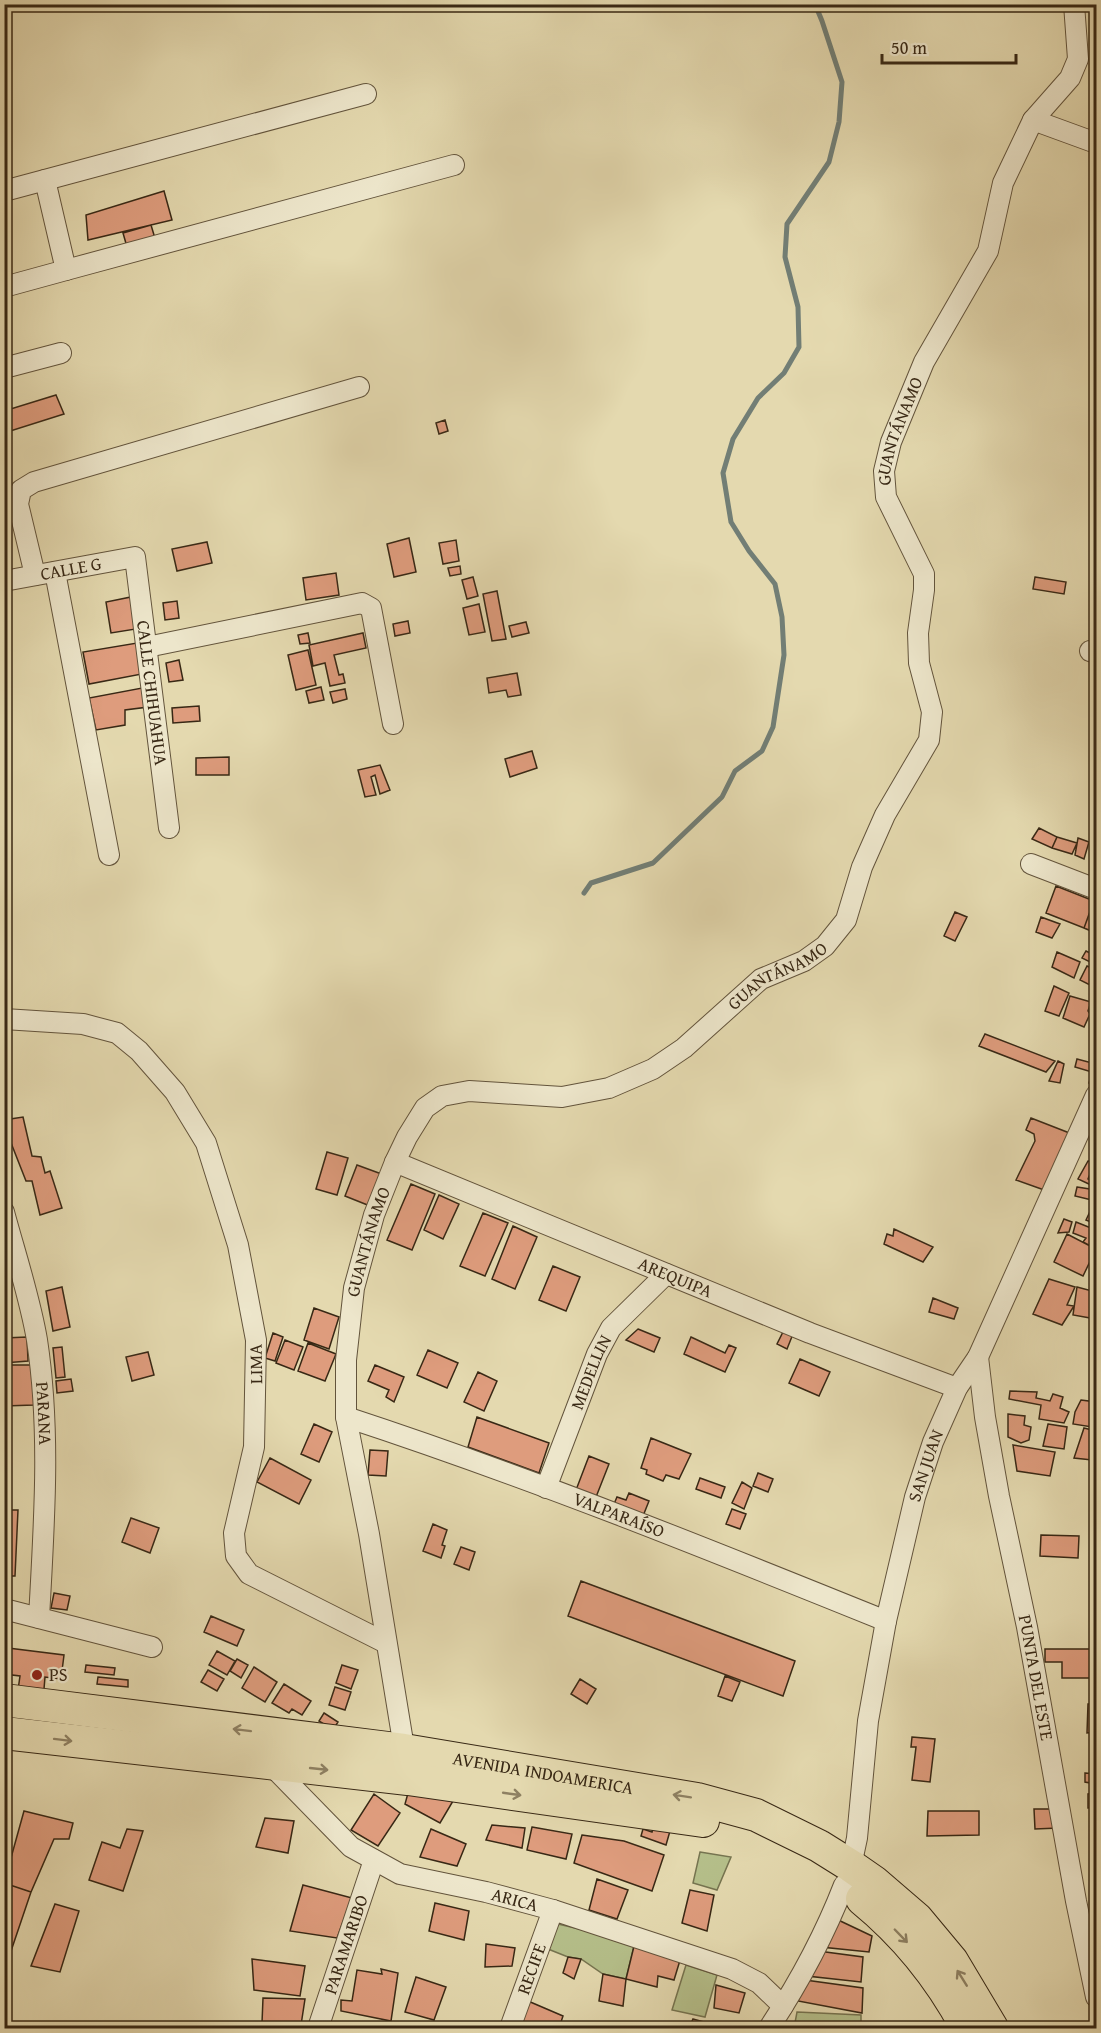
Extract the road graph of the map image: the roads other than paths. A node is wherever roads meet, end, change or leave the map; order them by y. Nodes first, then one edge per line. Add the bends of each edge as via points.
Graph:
1 (1074, 4) edge
2 (366, 94) dead end
3 (1033, 120) junction
4 (1096, 143) edge
5 (454, 165) dead end
6 (45, 180) junction
7 (4, 191) edge
8 (66, 270) junction
9 (4, 286) edge
10 (61, 353) dead end
11 (4, 368) edge
12 (359, 387) dead end
13 (135, 557) joint
14 (45, 573) junction
15 (4, 581) edge
16 (147, 647) junction
17 (393, 724) dead end
18 (169, 828) dead end
19 (109, 855) dead end
20 (1031, 864) dead end
21 (1096, 889) edge
22 (4, 1019) edge
23 (1096, 1095) edge
24 (395, 1162) junction
25 (4, 1212) edge
26 (666, 1274) junction
27 (978, 1358) junction
28 (957, 1388) junction
29 (346, 1417) junction
30 (546, 1488) junction
31 (4, 1609) edge
32 (39, 1618) junction
33 (886, 1621) junction
34 (386, 1643) junction
35 (152, 1647) dead end
36 (4, 1700) edge
37 (4, 1733) edge
38 (269, 1763) junction
39 (406, 1764) junction
40 (374, 1860) junction
41 (848, 1875) junction
42 (553, 1910) junction
43 (1096, 1997) edge
44 (783, 2006) junction
45 (318, 2028) edge
46 (510, 2028) edge
47 (768, 2028) edge
48 (967, 2028) edge
49 (992, 2028) edge

1 - 3 street, GUANTÁNAMO via 1078,58 1070,78
2 - 6 street
3 - 4 street
3 - 24 street, GUANTÁNAMO via 1003,183 988,251 924,362 891,442 884,471 886,497 924,574 919,663 932,712 929,740 885,815 862,867 846,920 825,946 804,961 761,979 684,1048 653,1069 609,1088 562,1097 469,1091 442,1096 425,1108
5 - 8 street
6 - 7 street
6 - 8 street
8 - 9 street
10 - 11 street
12 - 14 street via 34,482 21,490 18,504
13 - 14 street, CALLE G
13 - 16 street, CALLE CHIHUAHUA
14 - 15 street, CALLE G
14 - 19 street
16 - 17 street via 362,603 371,608
16 - 18 street, CALLE CHIHUAHUA
20 - 21 street
22 - 34 street, LIMA via 84,1024 117,1033 139,1051 175,1092 206,1143 238,1245 256,1340 254,1447 234,1533 236,1556 249,1574
23 - 27 street, SAN JUAN
24 - 26 street, AREQUIPA
24 - 29 street, GUANTÁNAMO via 374,1215 354,1288 346,1360
25 - 32 street, PARANA via 36,1338 44,1408 45,1505
26 - 28 street, AREQUIPA
26 - 30 street, MEDELLIN via 611,1328 597,1354
27 - 28 street, SAN JUAN
27 - 43 street, PUNTA DEL ESTE via 999,1496
28 - 33 street, SAN JUAN via 915,1497
29 - 30 street, VALPARAÍSO
29 - 34 street, GUANTÁNAMO
30 - 33 street, VALPARAÍSO
31 - 32 street
32 - 35 street
33 - 41 street, SAN JUAN via 868,1721 857,1838
34 - 39 street, GUANTÁNAMO
39 -> 36 main road, AVENIDA INDOAMERICA
37 -> 38 main road, AVENIDA INDOAMERICA
38 -> 39 main road, AVENIDA INDOAMERICA
38 - 40 street, ARICA via 351,1846
39 - 41 main road, AVENIDA INDOAMERICA via 697,1798 756,1815 819,1846
40 - 42 street, ARICA via 400,1874
40 - 45 street, PARAMARIBO
41 - 44 street, SAN JUAN via 833,1912
41 -> 48 main road, AVENIDA INDOAMERICA via 921,1956
49 -> 41 main road, AVENIDA INDOAMERICA via 952,1961 917,1919 874,1882
42 - 44 street, ARICA via 732,1969 759,1983
42 - 46 street, RECIFE
44 - 47 street, SAN JUAN

